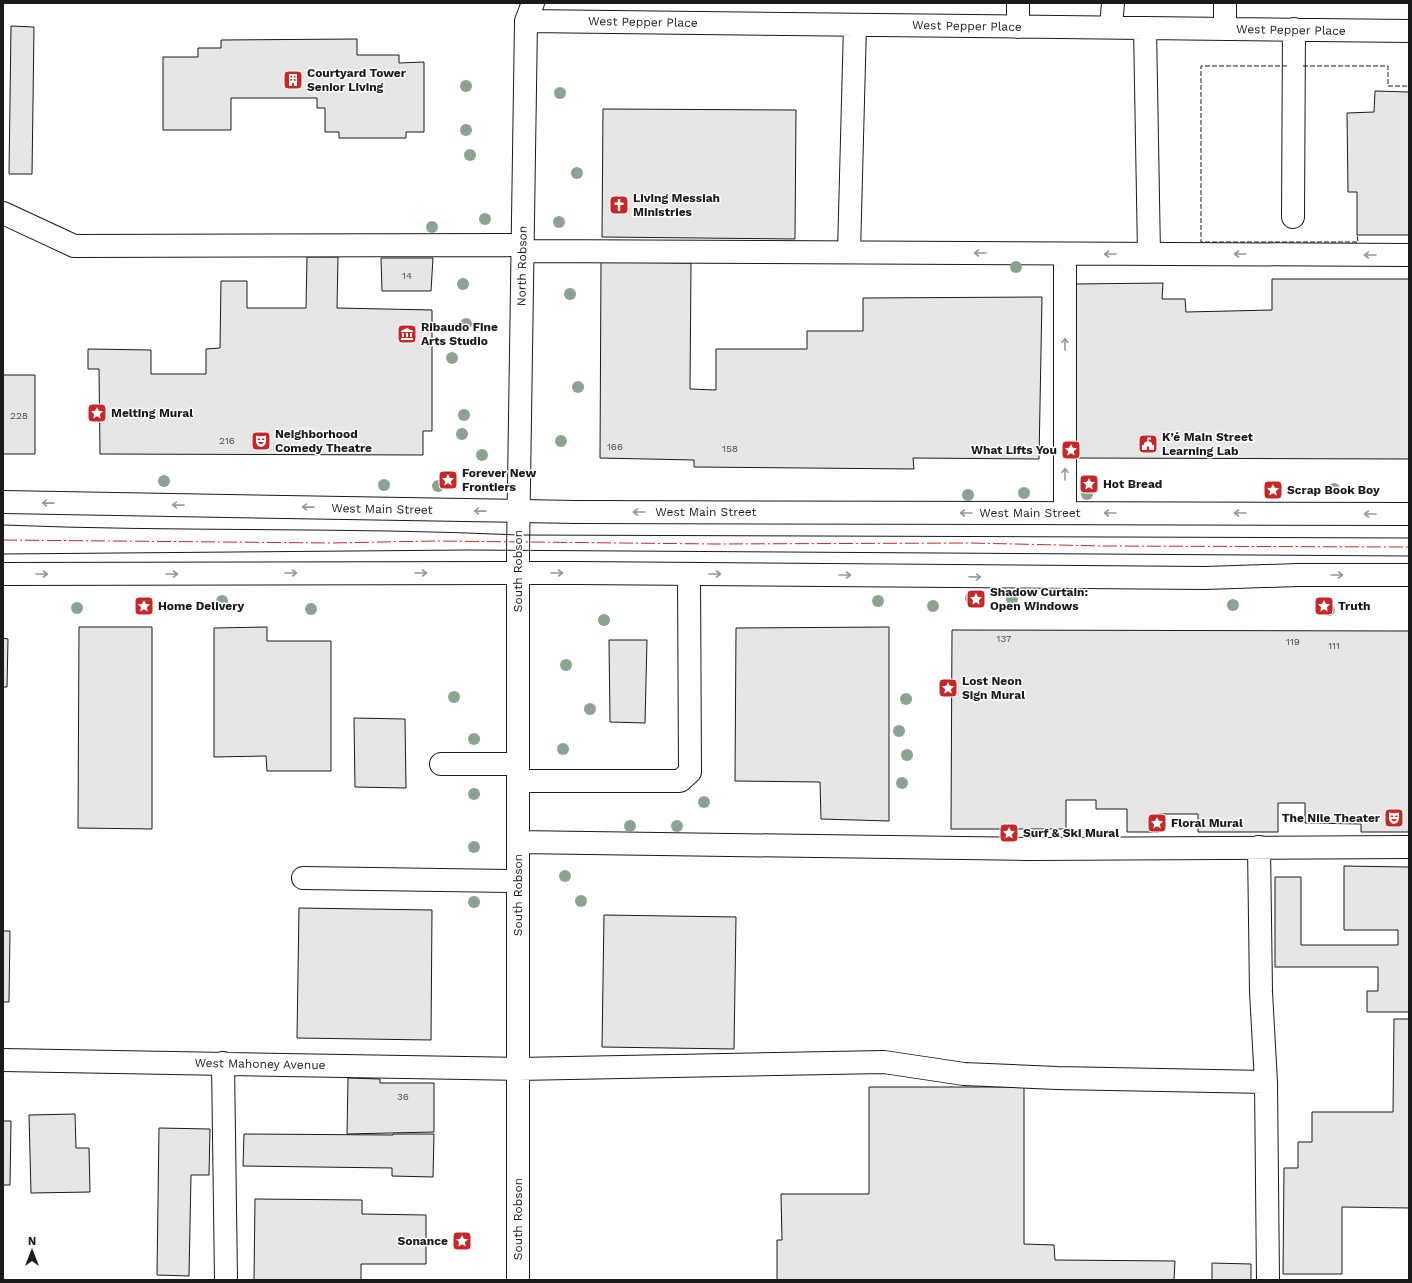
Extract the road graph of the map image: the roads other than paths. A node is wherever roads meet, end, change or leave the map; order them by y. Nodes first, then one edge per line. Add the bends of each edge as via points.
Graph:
1 (515, 3) edge
2 (1018, 3) edge
3 (1113, 3) edge
4 (1225, 3) edge
5 (529, 12) edge
6 (855, 25) junction
7 (1018, 26) junction
8 (1111, 28) junction
9 (1146, 28) junction
10 (1225, 29) junction
11 (1294, 29) junction
12 (1409, 31) edge
13 (3, 213) edge
14 (1293, 217) dead end
15 (522, 248) junction
16 (849, 252) junction
17 (1065, 254) junction
18 (1149, 254) junction
19 (1409, 255) edge
20 (3, 502) edge
21 (519, 511) junction
22 (1065, 513) junction
23 (1409, 514) edge
24 (518, 573) junction
25 (3, 574) edge
26 (689, 574) junction
27 (1409, 575) edge
28 (441, 764) dead end
29 (518, 772) junction
30 (518, 842) junction
31 (1259, 847) junction
32 (1409, 847) edge
33 (303, 878) dead end
34 (518, 881) junction
35 (3, 1060) edge
36 (223, 1064) junction
37 (518, 1069) junction
38 (1266, 1082) junction
39 (226, 1280) edge
40 (518, 1280) edge
41 (1268, 1280) edge

1 - 5 main road
2 - 7 main road
3 - 8 main road
4 - 10 main road
5 - 6 main road, West Pepper Place
5 - 15 main road, North Robson
6 - 7 main road, West Pepper Place
6 - 16 main road
7 - 8 main road, West Pepper Place
8 - 9 main road, West Pepper Place
9 - 10 main road, West Pepper Place
9 - 18 main road
10 - 11 main road, West Pepper Place
11 - 12 main road, West Pepper Place
11 - 14 main road
13 - 15 main road via 74,246
15 - 16 main road
15 - 21 main road, North Robson
17 -> 16 main road
18 -> 17 main road
22 -> 17 main road
19 -> 18 main road
21 -> 20 main road, West Main Street
22 -> 21 main road, West Main Street
21 - 24 main road, South Robson
23 -> 22 main road, West Main Street
25 -> 24 main road
24 -> 26 main road
24 - 29 main road, South Robson
26 -> 27 main road via 1197,578
26 - 29 main road via 690,772 687,777 680,781
28 - 29 main road
29 - 30 main road, South Robson
30 - 31 main road via 1028,849
30 - 34 main road, South Robson
31 - 32 main road
31 - 38 main road via 1260,992
33 - 34 main road
34 - 37 main road, South Robson
35 - 36 main road, West Mahoney Avenue
36 - 37 main road, West Mahoney Avenue
36 - 39 main road
37 - 38 main road, West Mahoney Avenue via 884,1062 964,1074
37 - 40 main road, South Robson
38 - 41 main road

